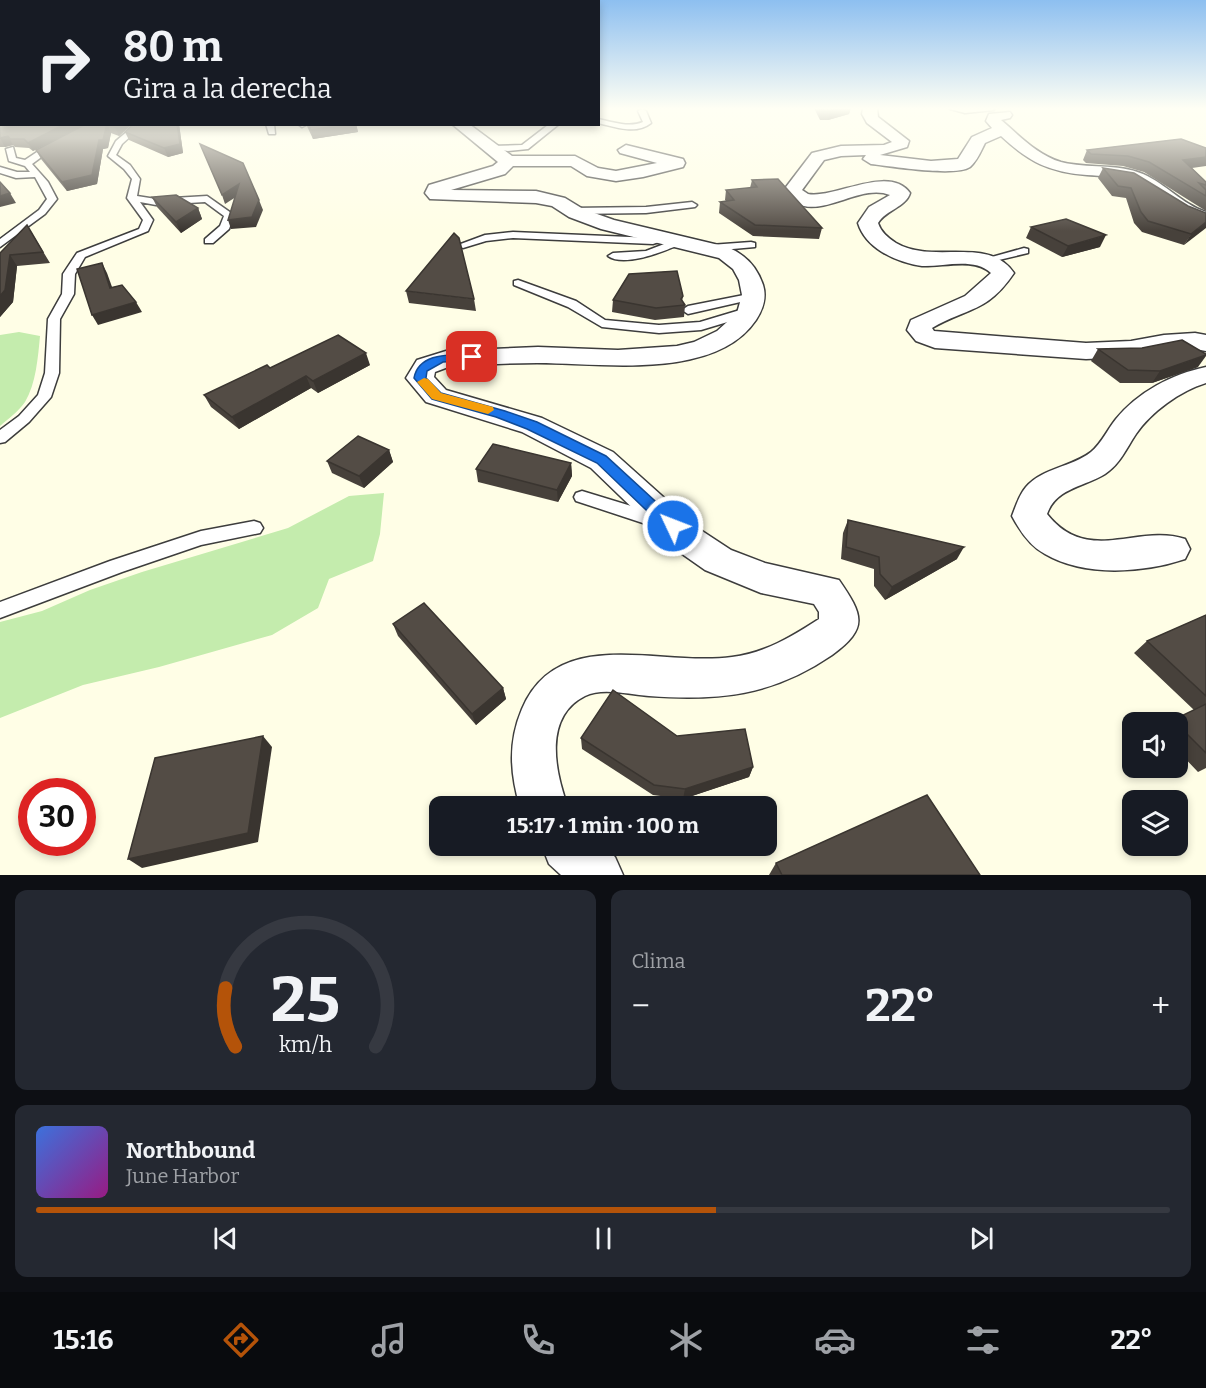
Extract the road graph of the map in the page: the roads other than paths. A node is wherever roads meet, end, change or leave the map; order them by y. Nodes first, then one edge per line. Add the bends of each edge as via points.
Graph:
1 (10, 150) edge
2 (46, 150) edge
3 (116, 150) edge
4 (492, 150) edge
5 (515, 150) edge
6 (626, 150) dead end
7 (886, 150) edge
8 (974, 150) edge
9 (1032, 150) edge
10 (499, 155) junction
11 (814, 160) junction
12 (28, 165) junction
13 (0, 170) edge
14 (36, 174) junction
15 (132, 198) junction
16 (692, 205) dead end
17 (572, 211) junction
18 (1206, 218) edge
19 (671, 240) junction
20 (209, 241) dead end
21 (0, 244) edge
22 (463, 245) edge
23 (751, 245) dead end
24 (710, 248) junction
25 (1024, 251) dead end
26 (613, 256) dead end
27 (986, 260) junction
28 (518, 283) dead end
29 (752, 304) junction
30 (688, 310) dead end
31 (1206, 344) edge
32 (1206, 375) edge
33 (0, 438) edge
34 (582, 497) dead end
35 (673, 526) junction
36 (254, 528) dead end
37 (1172, 549) dead end
38 (0, 610) edge
39 (540, 796) edge
40 (577, 856) edge
41 (597, 875) edge

1 - 12 lane via 12,159
2 - 12 lane
3 - 15 lane via 112,156 136,179
4 - 10 street
5 - 10 lane
6 - 10 street via 677,163 616,176 593,172 575,161
7 - 11 street via 841,151
8 - 11 street via 963,164
9 - 18 street via 1043,160 1057,165 1137,178 1175,206
10 - 17 street via 506,165 499,170 435,189 434,193 536,197 558,202
11 - 27 street via 793,188 797,196 827,200 872,186 894,188 901,193 900,197 876,212 868,223 883,244 917,258
12 - 14 lane
13 - 14 lane via 16,175
14 - 21 lane via 52,199 42,212
15 - 20 lane via 156,202 207,199 229,215 225,227
15 - 33 lane via 148,220 143,231 81,255 69,274 68,294 54,319 52,373 44,397
16 - 17 lane
17 - 19 street via 608,225
19 - 22 lane via 513,235
19 - 24 street
19 - 26 lane via 648,254
23 - 24 lane
24 - 29 street via 741,264 753,287
25 - 27 lane
27 - 31 street via 1002,270 998,280 970,303 926,321 919,328 921,333 936,340 1077,351 1195,341
28 - 29 lane via 572,304 602,323 659,329 701,326
29 - 30 lane
29 - 35 street via 742,323 726,337 686,352 650,357 451,358 433,362 422,370 420,378 436,396 532,426 602,460
32 - 37 street via 1177,386 1147,407 1123,430 1100,462 1062,479 1037,496 1029,516 1042,534 1061,548 1106,557
34 - 35 lane
35 - 39 street via 701,550 736,569 826,591 838,610 838,628 791,660 763,670 703,679 596,674 567,684 546,704 534,730 534,776
36 - 38 lane via 201,538
40 - 41 street

